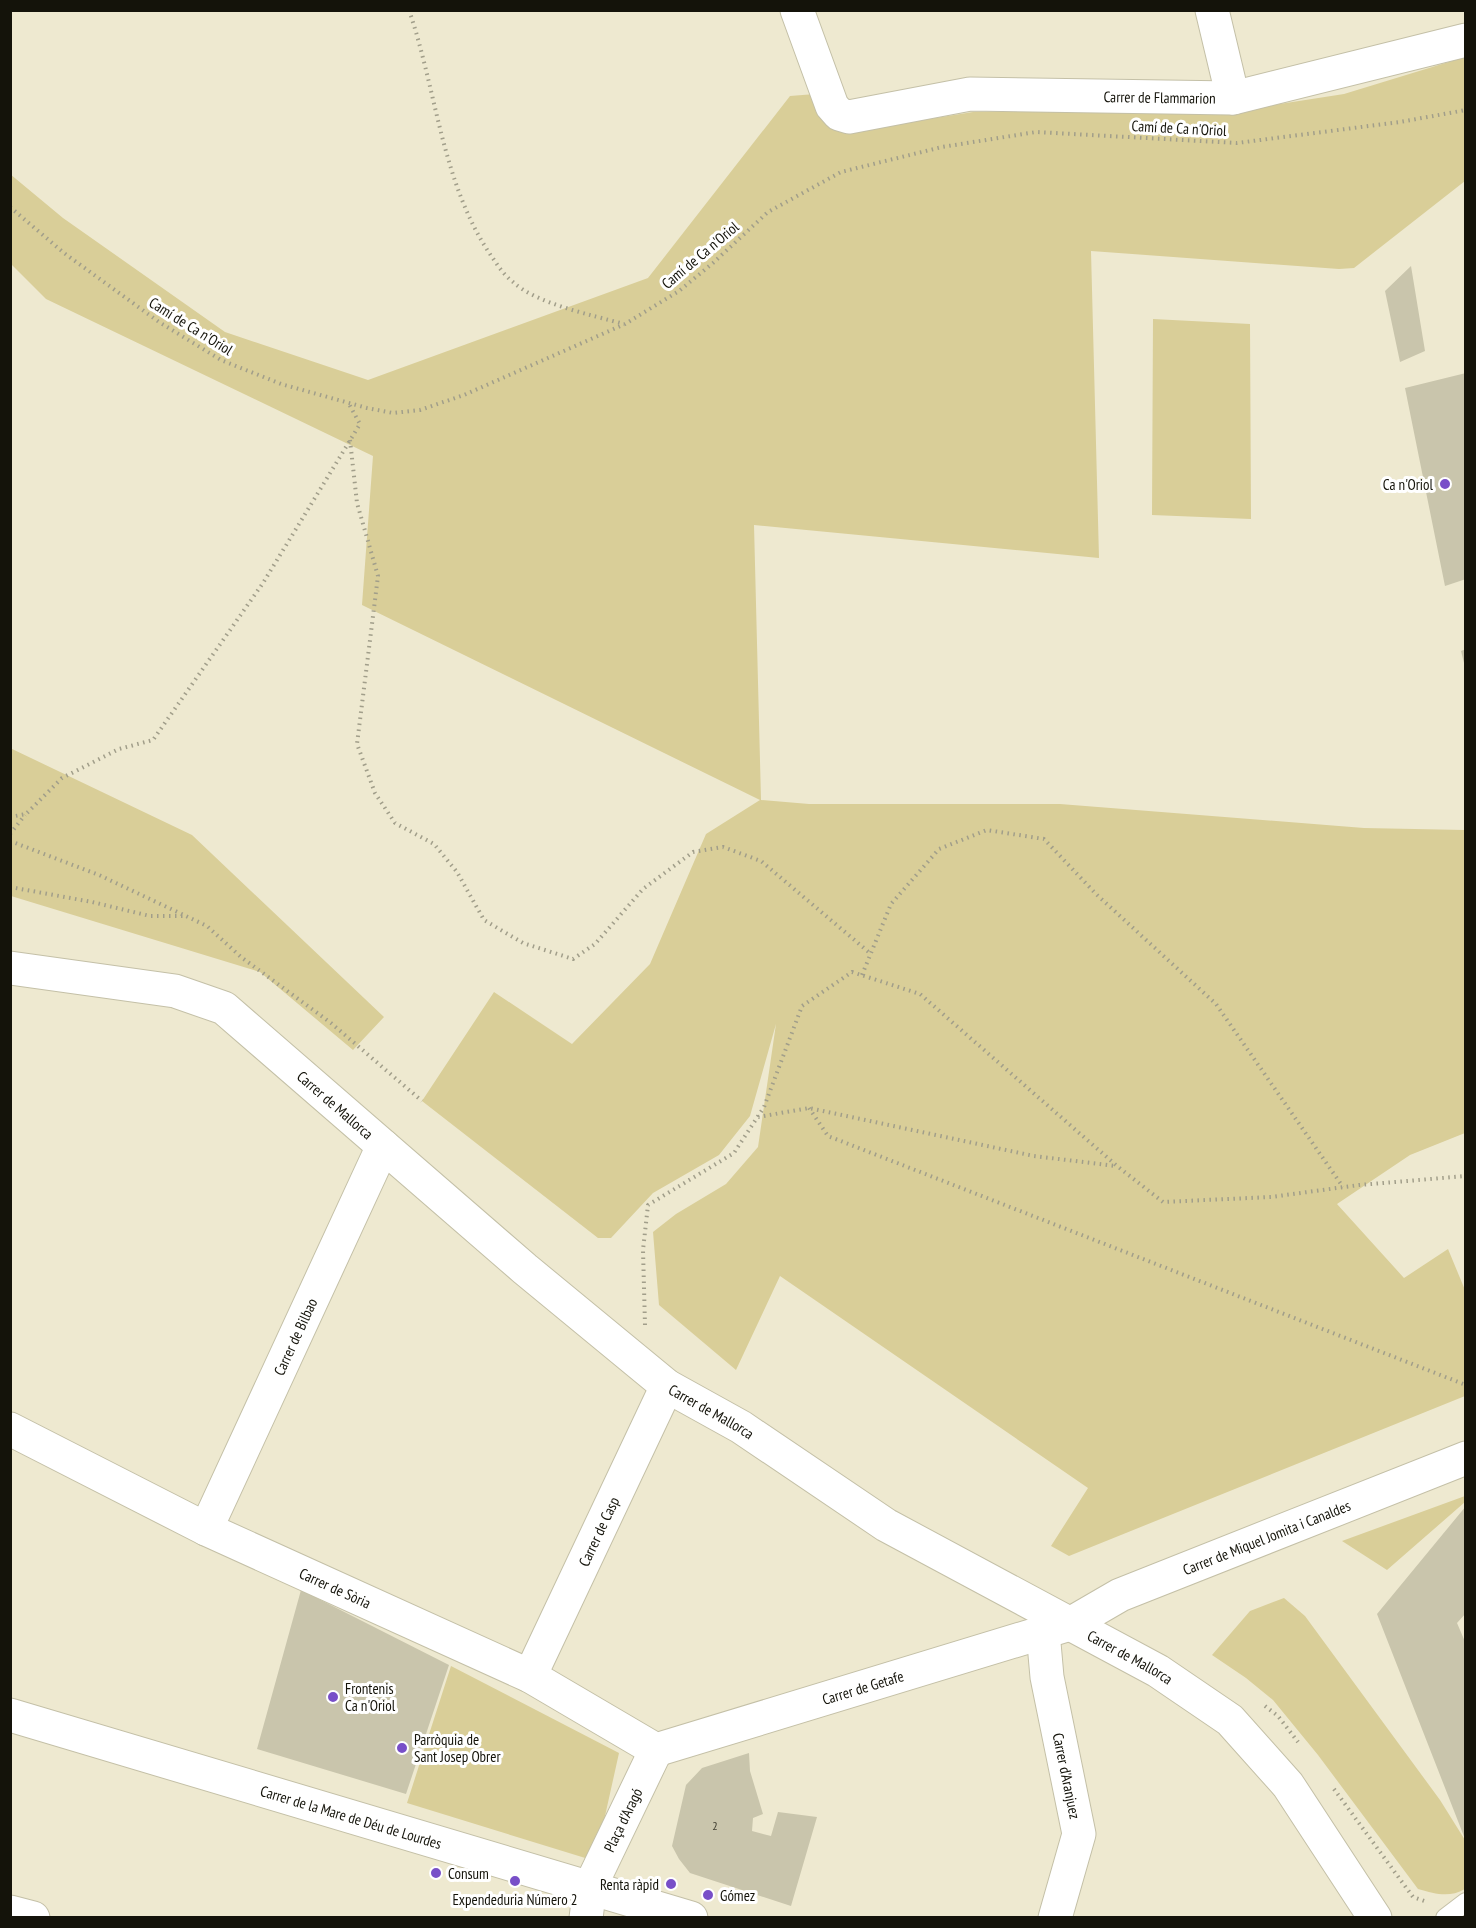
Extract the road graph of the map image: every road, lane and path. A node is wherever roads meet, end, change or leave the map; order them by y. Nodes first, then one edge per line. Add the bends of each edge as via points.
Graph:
1 (409, 10) edge
2 (797, 10) edge
3 (1212, 10) edge
4 (1466, 40) edge
5 (1233, 98) junction
6 (1466, 110) edge
7 (10, 207) edge
8 (625, 324) junction
9 (348, 403) junction
10 (350, 440) junction
11 (26, 814) junction
12 (10, 817) edge
13 (10, 834) edge
14 (10, 841) edge
15 (10, 888) edge
16 (186, 916) junction
17 (871, 954) junction
18 (10, 968) edge
19 (862, 975) junction
20 (422, 1101) dead end
21 (809, 1108) junction
22 (758, 1117) junction
23 (383, 1146) junction
24 (1117, 1166) junction
25 (1466, 1176) edge
26 (1343, 1187) junction
27 (647, 1330) dead end
28 (1466, 1385) edge
29 (667, 1386) junction
30 (10, 1429) edge
31 (1466, 1458) edge
32 (206, 1528) junction
33 (1057, 1628) junction
34 (530, 1676) junction
35 (10, 1714) edge
36 (656, 1750) junction
37 (588, 1902) edge
38 (1466, 1902) edge
39 (10, 1912) edge
40 (33, 1917) edge
41 (691, 1917) edge
42 (1055, 1917) edge
43 (1375, 1917) edge
44 (1444, 1917) edge

1 - 8 path via 464,206 501,270 528,292
2 - 5 street, Carrer de Flammarion via 832,106 849,117 970,94
3 - 5 street
4 - 5 street, Carrer de Flammarion
6 - 8 path, Camí de Ca n'Oriol via 1237,142 1036,132 942,147 841,172 768,212 679,291
7 - 9 path, Camí de Ca n'Oriol via 64,253 221,360 281,384
8 - 9 path, Camí de Ca n'Oriol via 464,395 420,410 393,412
9 - 10 path via 360,424
10 - 11 path via 263,583 153,740 119,749 62,778
10 - 17 path via 357,503 378,576 357,744 375,793 395,823 434,844 457,872 484,920 523,943 573,959 595,944 643,889 693,852 723,847 761,861
11 - 12 path
11 - 13 path
14 - 16 path via 99,875
15 - 16 path via 150,916
16 - 20 path via 207,926 241,957 331,1023
17 - 19 path
17 - 26 path via 891,904 939,849 987,830 1044,839 1096,894 1216,1004
18 - 23 street, Carrer de Mallorca via 175,991 224,1008
19 - 22 path via 852,972 802,1006
19 - 24 path via 920,994
21 - 22 path
21 - 24 path via 1034,1156
21 - 28 path via 828,1136
22 - 27 path via 734,1153 648,1205 643,1250
23 - 29 street, Carrer de Mallorca
23 - 32 street, Carrer de Bilbao
24 - 26 path via 1163,1202 1271,1197
25 - 26 path
29 - 33 street, Carrer de Mallorca via 741,1427 886,1526
29 - 34 street, Carrer de Casp
30 - 32 street, Carrer de Sòria
31 - 33 street, Carrer de Miquel Jomita i Canaldes via 1120,1595
32 - 34 street, Carrer de Sòria
33 - 36 street, Carrer de Getafe
33 - 42 street, Carrer d'Aranjuez via 1047,1677 1079,1834
33 - 43 street, Carrer de Mallorca via 1158,1671 1230,1720 1288,1785
34 - 36 street, Carrer de Sòria
35 - 37 street, Carrer de la Mare de Déu de Lourdes
36 - 37 street, Plaça d'Aragó
37 - 41 street, Carrer de la Mare de Déu de Lourdes
38 - 44 lane
39 - 40 street

